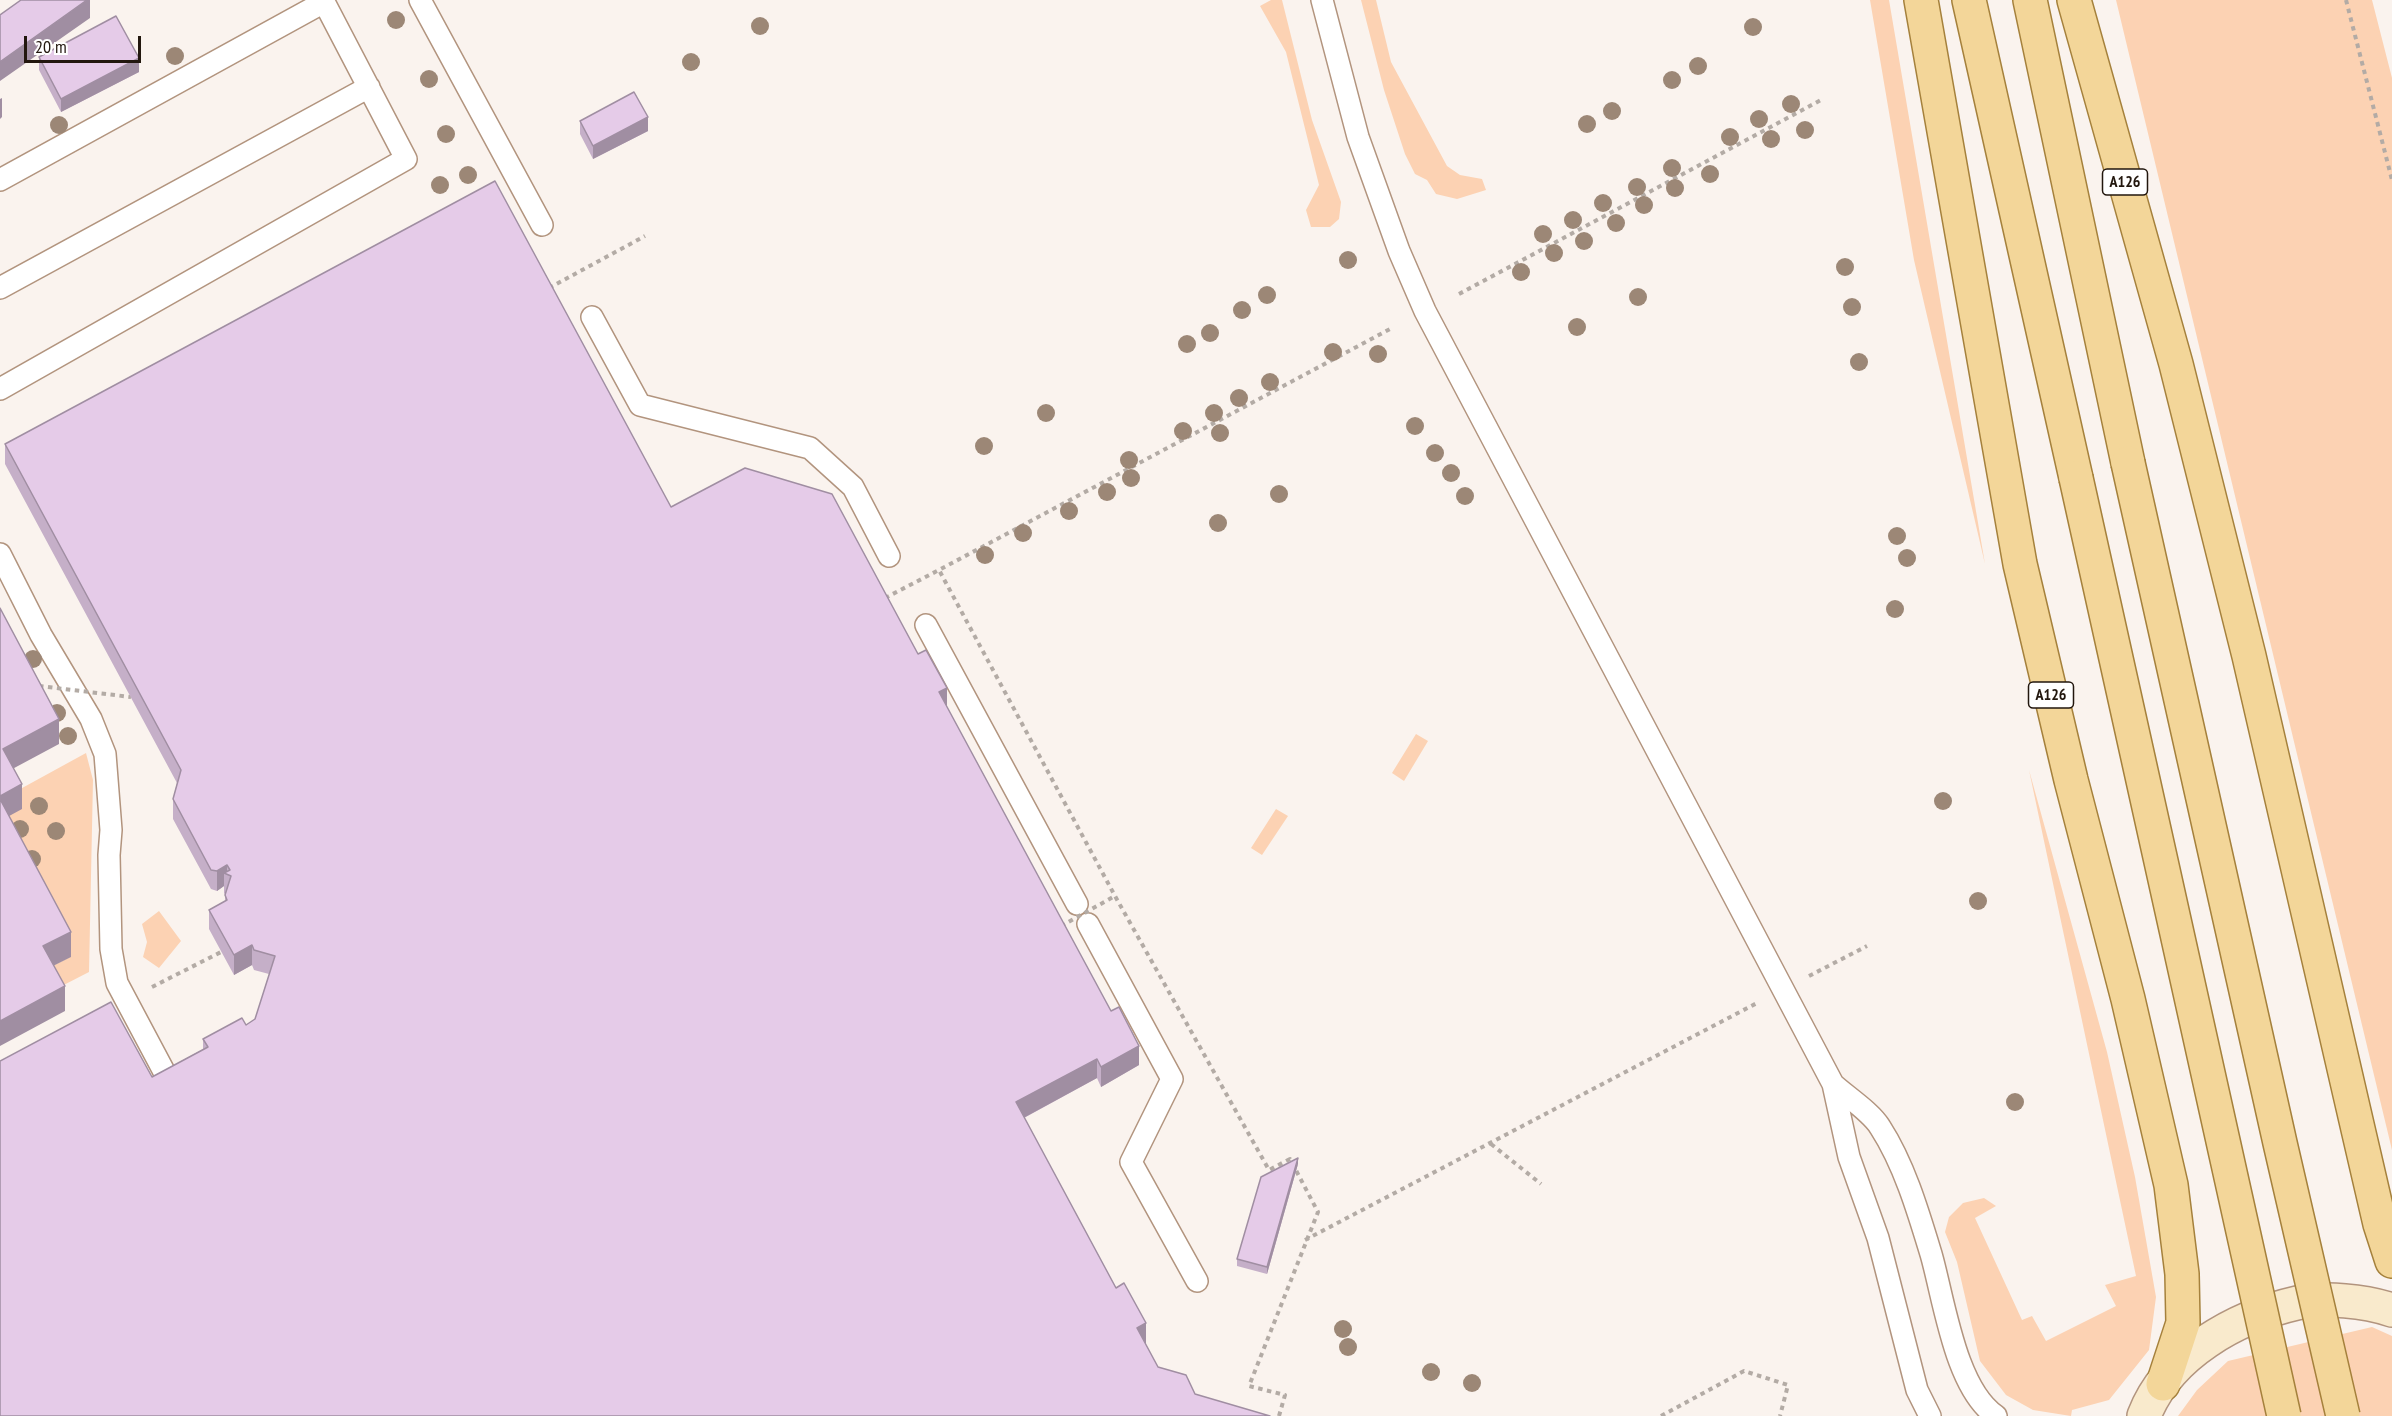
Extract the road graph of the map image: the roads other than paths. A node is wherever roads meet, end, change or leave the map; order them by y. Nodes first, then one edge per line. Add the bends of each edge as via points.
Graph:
1 (420, 0) edge
2 (1322, 0) edge
3 (1921, 0) edge
4 (1969, 0) edge
5 (2030, 0) edge
6 (2073, 0) edge
7 (323, 1) edge
8 (369, 87) junction
9 (0, 180) edge
10 (542, 225) dead end
11 (0, 288) edge
12 (592, 317) dead end
13 (0, 389) edge
14 (0, 554) edge
15 (889, 556) dead end
16 (926, 625) dead end
17 (1077, 904) dead end
18 (1088, 924) dead end
19 (1833, 1084) junction
20 (187, 1115) edge
21 (2392, 1261) edge
22 (1197, 1281) dead end
23 (2392, 1310) edge
24 (2163, 1384) junction
25 (1930, 1416) edge
26 (1995, 1416) edge
27 (2144, 1416) edge
28 (2284, 1416) edge
29 (2343, 1416) edge

1 - 10 lane
2 - 19 lane via 1358,137 1425,311
3 - 24 main road, A126 via 2020,564 2170,1185 2182,1274 2183,1323
4 - 28 main road, bridge
5 - 29 main road, bridge via 2128,463
6 - 21 main road, A126 via 2182,386 2249,656 2380,1224
7 - 8 lane
7 - 9 lane
8 - 11 lane
8 - 13 lane via 406,159
12 - 15 lane via 640,405 810,448 854,487
14 - 20 lane via 41,635 91,719 105,754 111,830 111,949 117,983
16 - 17 lane
18 - 22 lane via 1172,1079 1131,1162
19 - 25 lane via 1849,1157 1878,1238 1917,1390
19 - 26 lane via 1879,1125 1892,1150 1919,1216 1962,1367 1974,1394
23 - 24 main road via 2347,1300 2299,1303 2245,1320 2194,1349
24 - 27 main road

